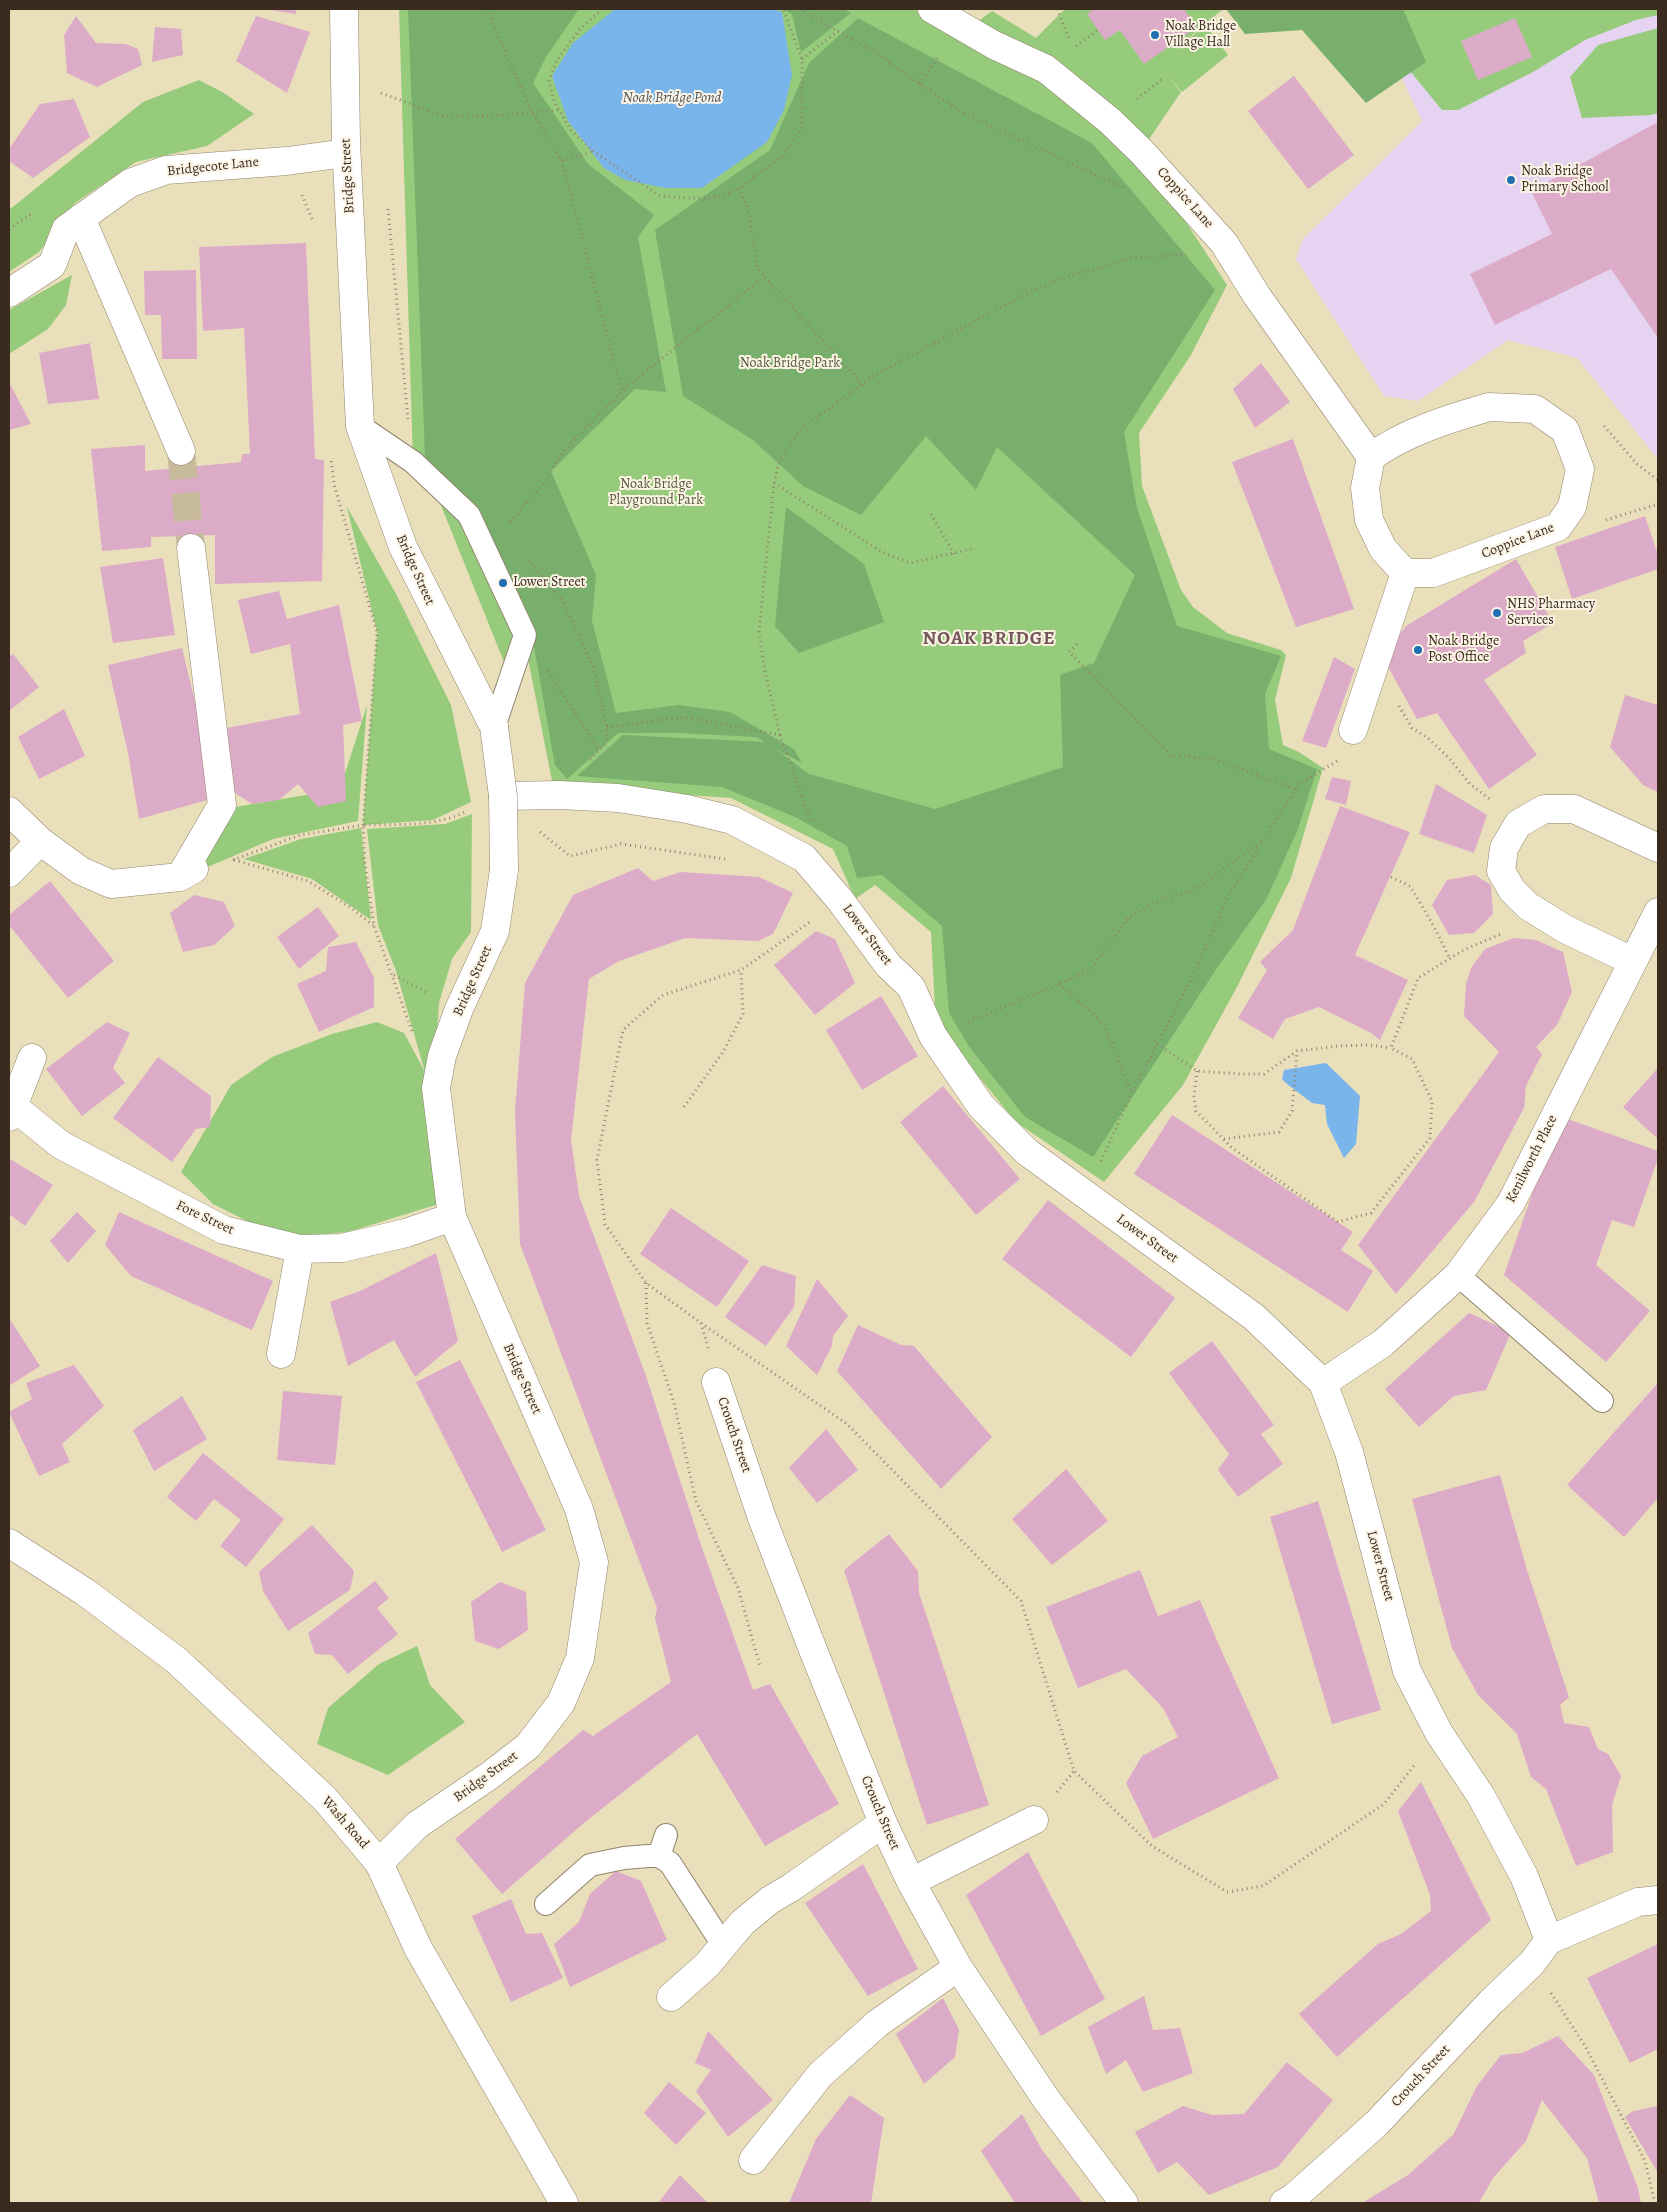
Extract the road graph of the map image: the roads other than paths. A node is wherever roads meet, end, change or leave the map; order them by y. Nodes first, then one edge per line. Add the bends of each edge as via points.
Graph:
1 (344, 9) edge
2 (932, 9) edge
3 (346, 153) junction
4 (81, 218) junction
5 (9, 293) edge
6 (360, 426) junction
7 (181, 451) tunnel mouth
8 (1371, 457) junction
9 (192, 548) tunnel mouth
10 (1404, 573) junction
11 (494, 728) junction
12 (1353, 730) dead end
13 (503, 796) junction
14 (9, 811) edge
15 (40, 840) junction
16 (1658, 848) edge
17 (9, 874) edge
18 (1658, 912) edge
19 (1632, 961) junction
20 (32, 1058) dead end
21 (10, 1109) edge
22 (452, 1217) junction
23 (300, 1249) junction
24 (1458, 1275) junction
25 (281, 1354) dead end
26 (716, 1382) road end
27 (1323, 1383) junction
28 (1602, 1401) dead end
29 (9, 1543) edge
30 (1034, 1820) dead end
31 (883, 1823) junction
32 (379, 1863) junction
33 (911, 1882) junction
34 (1658, 1900) edge
35 (546, 1904) dead end
36 (1549, 1940) junction
37 (723, 1945) junction
38 (958, 1967) junction
39 (671, 1997) dead end
40 (753, 2160) dead end
41 (564, 2203) edge
42 (1124, 2203) edge
43 (1284, 2203) edge

1 - 3 street, Bridge Street
2 - 8 street, Coppice Lane via 1046,70 1110,121 1142,152 1224,242 1257,296
3 - 4 street, Bridgecote Lane via 166,170 130,183
3 - 6 street, Bridge Street
4 - 5 street, Bridgecote Lane via 66,229 52,265
4 - 7 street
6 - 11 street, Bridge Street via 403,547
6 - 11 lane via 413,462 469,515 525,634
8 - 10 street via 1365,488 1369,520 1383,549
8 - 10 street, Coppice Lane via 1390,443 1489,407 1535,410 1565,430 1580,469 1572,507 1558,527 1433,573
9 - 15 street via 222,806 187,873 111,884 81,871
10 - 12 street
11 - 13 street, Bridge Street, bridge
13 - 22 street, Bridge Street, bridge via 504,870 495,931 459,1009 442,1056 436,1088
13 - 27 street, Lower Street via 560,794 687,808 732,820 804,858 888,965 911,987 933,1036 981,1106 1027,1152 1254,1317
14 - 15 street
15 - 17 street
16 - 19 street via 1574,809 1544,809 1518,824 1504,848 1501,871 1512,890 1528,906 1565,929
18 - 19 street, Kenilworth Place
19 - 24 street, Kenilworth Place via 1511,1203
20 - 21 street
21 - 23 street, Fore Street via 61,1145 224,1230
22 - 23 street, Fore Street via 342,1248
22 - 32 street, Bridge Street via 579,1509 594,1562 580,1658 561,1703 528,1746 417,1825
23 - 25 street
24 - 27 street, Kenilworth Place via 1383,1342
24 - 28 lane
26 - 31 street, Crouch Street via 762,1518
27 - 36 street, Lower Street via 1349,1452 1408,1671 1440,1733 1481,1796 1520,1868
29 - 32 street, Wash Road via 85,1592 176,1660 325,1799
30 - 33 street
31 - 33 street, Crouch Street
31 - 37 street via 770,1900 742,1923
32 - 41 street, Wash Road via 418,1948
33 - 38 street, Crouch Street
34 - 36 street via 1638,1902
35 - 37 lane via 590,1865 663,1846 670,1863
36 - 43 street, Crouch Street via 1532,1963 1376,2124
37 - 39 street via 707,1965
38 - 40 street via 878,2023 820,2076
38 - 42 street, Crouch Street via 1046,2099

